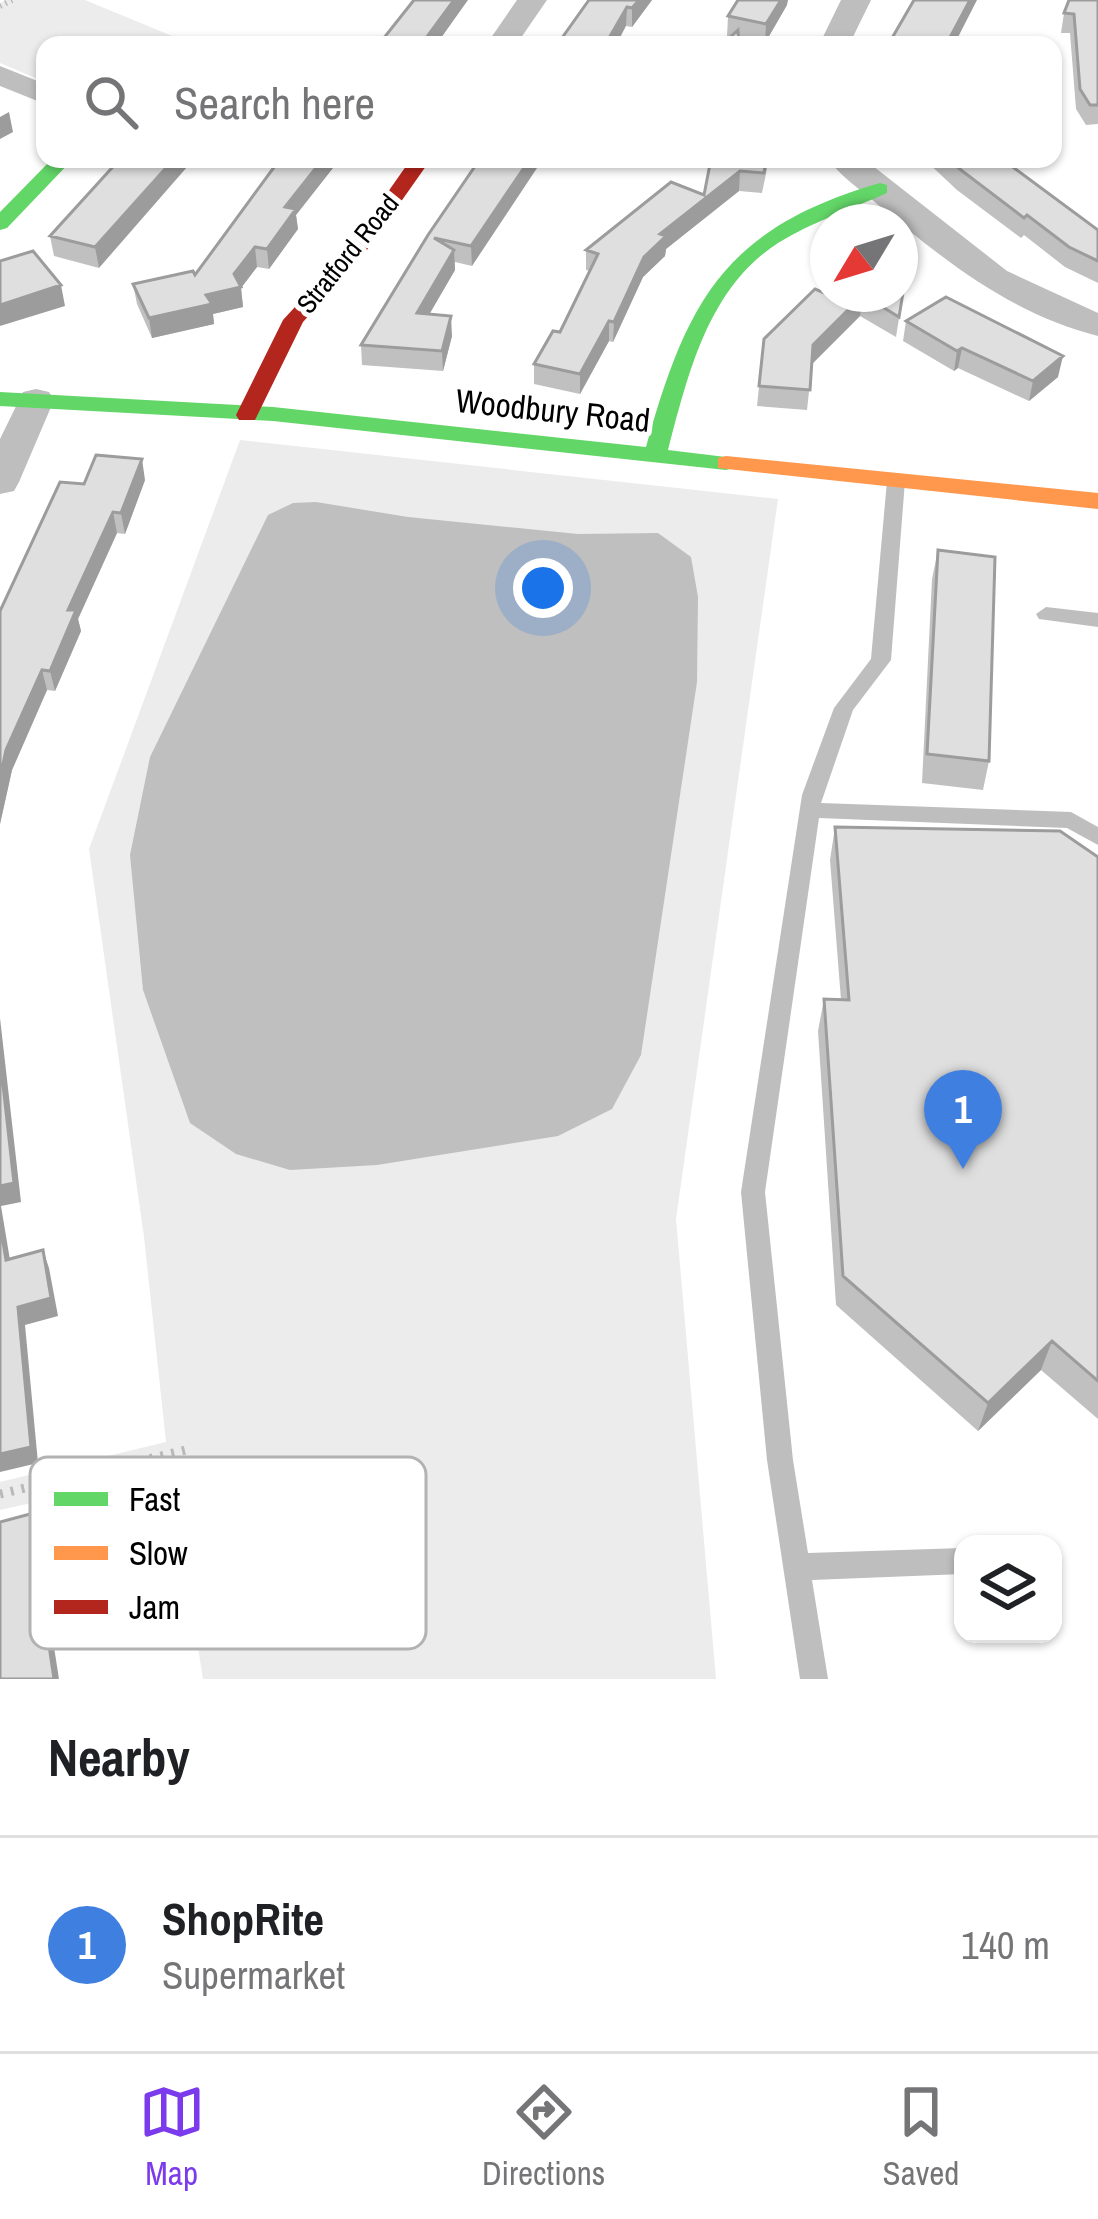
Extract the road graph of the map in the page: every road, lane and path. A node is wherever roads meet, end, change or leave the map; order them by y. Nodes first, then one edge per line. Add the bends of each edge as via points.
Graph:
1 (12, 0) edge
2 (532, 0) edge
3 (856, 0) edge
4 (0, 6) edge
5 (507, 36) edge
6 (838, 36) edge
7 (0, 75) edge
8 (36, 91) edge
9 (55, 168) edge
10 (415, 168) edge
11 (855, 168) edge
12 (880, 189) junction
13 (0, 224) edge
14 (1098, 325) edge
15 (18, 399) edge
16 (247, 415) junction
17 (655, 456) junction
18 (896, 481) junction
19 (0, 482) edge
20 (1098, 501) edge
21 (1046, 614) dead end
22 (1098, 620) edge
23 (810, 810) junction
24 (1098, 837) edge
25 (185, 1450) dead end
26 (156, 1457) edge
27 (30, 1487) edge
28 (0, 1494) edge
29 (954, 1561) edge
30 (796, 1567) junction
31 (814, 1679) edge

1 - 4 path
2 - 5 street
3 - 6 street
7 - 8 street
9 - 13 street
10 - 16 street, Stratford Road via 355,253 294,320
11 - 12 street
12 - 14 street via 1033,301
12 - 17 street via 757,249 734,271 692,341
15 - 16 street, Woodbury Road
15 - 19 street
16 - 17 street, Woodbury Road
17 - 18 street, Woodbury Road
18 - 20 street, Woodbury Road
18 - 23 lane via 881,660 844,708
21 - 22 lane
23 - 24 lane via 1071,820
23 - 30 lane via 753,1192
25 - 26 path
27 - 28 path
29 - 30 lane
30 - 31 lane

